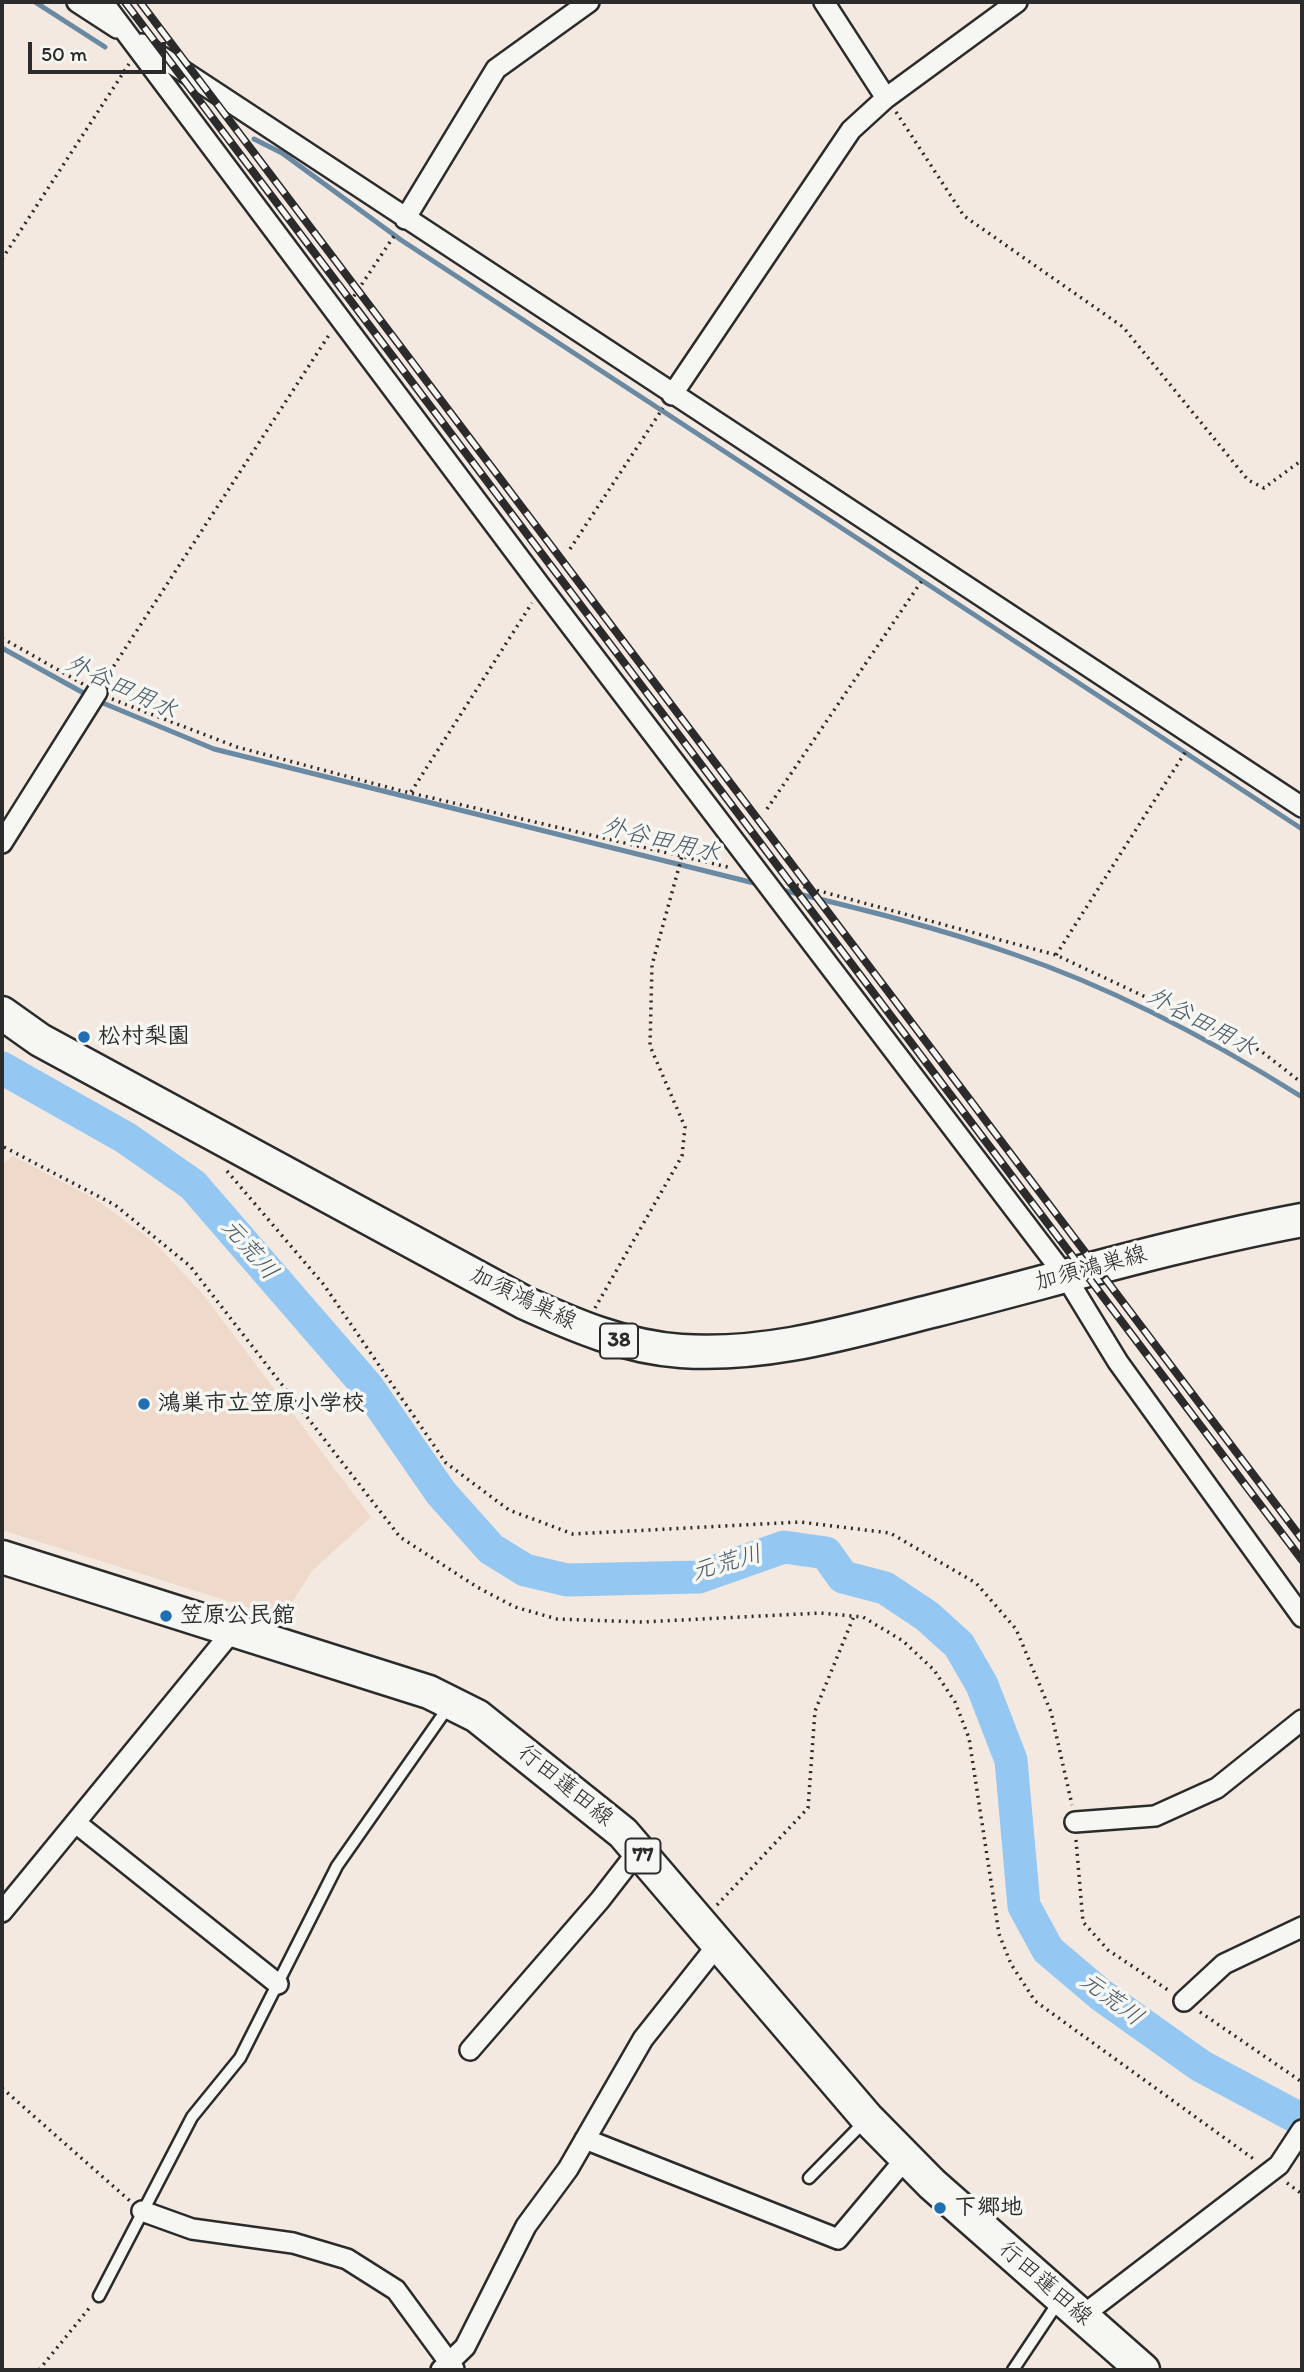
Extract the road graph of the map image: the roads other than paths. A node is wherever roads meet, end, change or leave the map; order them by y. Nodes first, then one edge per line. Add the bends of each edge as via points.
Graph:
1 (77, 2) edge
2 (103, 2) edge
3 (589, 2) edge
4 (824, 2) edge
5 (1017, 2) edge
6 (134, 42) junction
7 (886, 98) junction
8 (405, 219) junction
9 (672, 394) junction
10 (97, 692) road end
11 (1302, 807) edge
12 (2, 844) edge
13 (2, 1013) edge
14 (1302, 1220) edge
15 (1066, 1277) junction
16 (2, 1556) edge
17 (1302, 1617) edge
18 (234, 1629) junction
19 (451, 1703) junction
20 (1302, 1720) edge
21 (1075, 1822) road end
22 (76, 1823) junction
23 (638, 1851) junction
24 (2, 1912) edge
25 (1302, 1927) edge
26 (710, 1932) junction
27 (278, 1984) junction
28 (1184, 2001) road end
29 (470, 2050) dead end
30 (867, 2118) junction
31 (1302, 2130) edge
32 (585, 2138) junction
33 (906, 2158) junction
34 (809, 2178) dead end
35 (142, 2211) junction
36 (99, 2296) road end
37 (1071, 2307) junction
38 (448, 2367) edge
39 (1013, 2370) edge
40 (1143, 2370) edge

1 - 6 street
2 - 6 street
3 - 8 street via 496,69
4 - 7 street
5 - 7 street
6 - 8 street
6 - 15 street via 757,874
7 - 9 street via 850,130
8 - 9 street
9 - 11 street
10 - 12 street
13 - 15 main road, 加須鴻巣線 / 38 via 40,1040 525,1303 628,1343 679,1351 747,1352 818,1340
14 - 15 main road, 加須鴻巣線 / 38 via 1214,1237
15 - 17 street via 1118,1362
16 - 18 main road, 行田蓮田線 / 77
18 - 19 main road, 行田蓮田線 / 77
18 - 22 street
19 - 23 main road, 行田蓮田線 / 77 via 477,1716 542,1766 623,1833
19 - 27 lane via 337,1866
20 - 21 street via 1217,1788 1155,1815
22 - 24 street
22 - 27 street
23 - 26 main road, 行田蓮田線 / 77
23 - 29 street
25 - 28 street via 1224,1964
26 - 30 main road, 行田蓮田線 / 77
26 - 32 street
27 - 35 lane via 240,2058 192,2117
30 - 33 main road, 行田蓮田線 / 77
30 - 34 lane
31 - 37 street via 1275,2168
32 - 33 street via 838,2239
32 - 38 street via 526,2226 465,2347
33 - 37 main road, 行田蓮田線 / 77
35 - 36 lane
35 - 38 street via 192,2229 293,2243 347,2259 396,2290
37 - 39 lane
37 - 40 main road, 行田蓮田線 / 77

